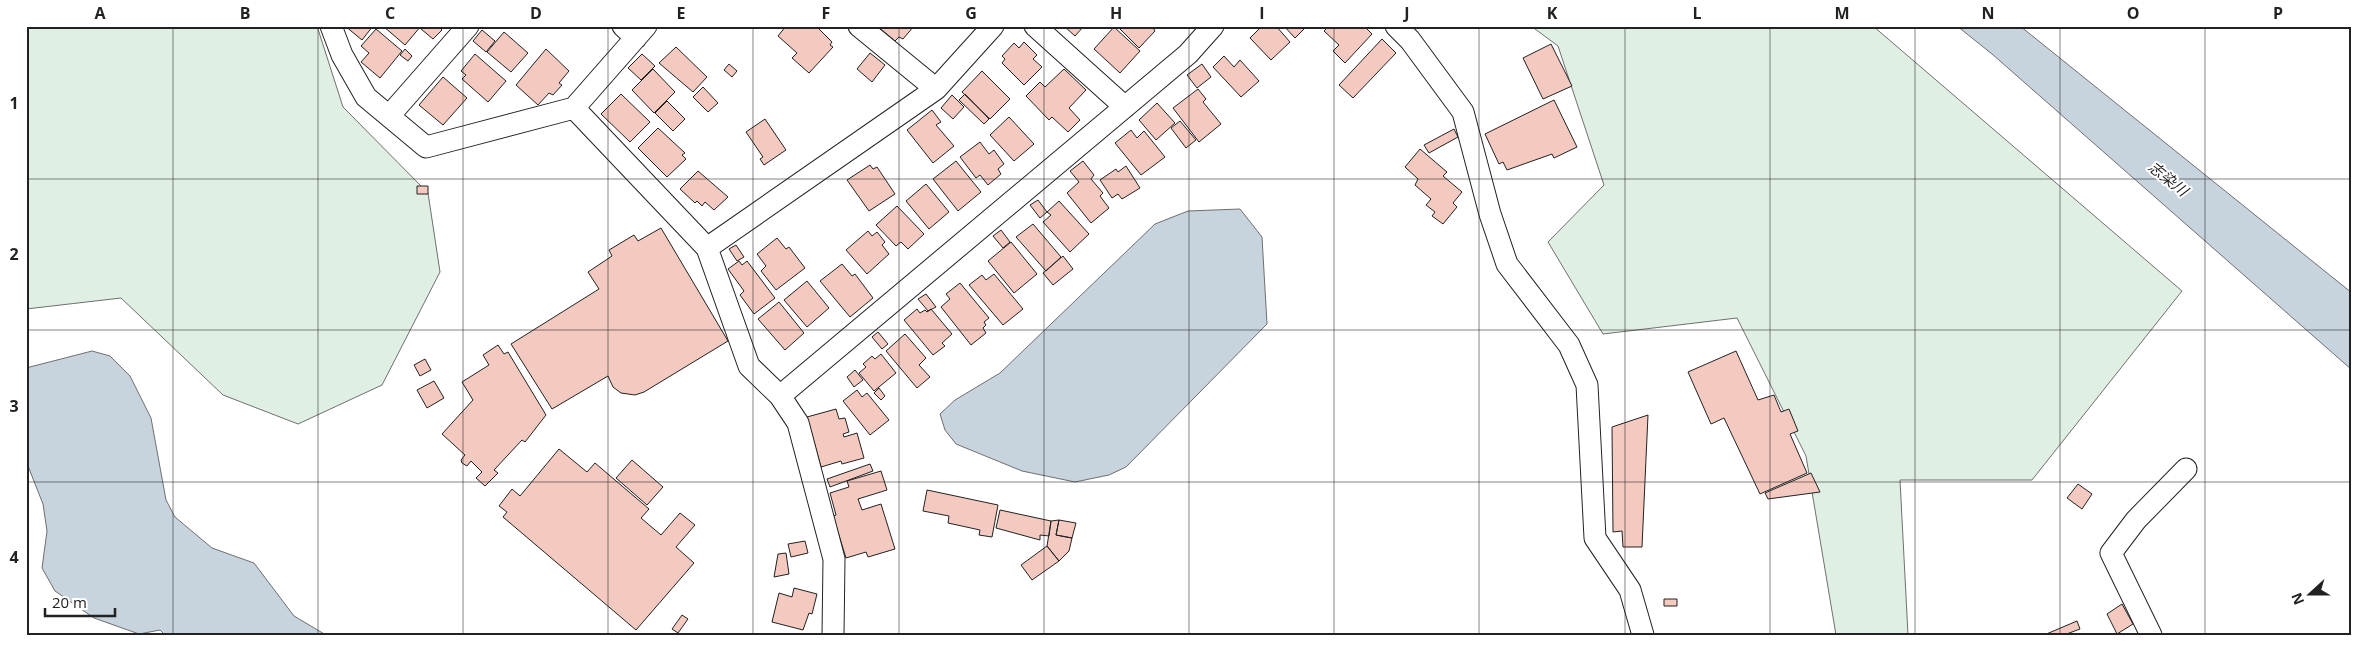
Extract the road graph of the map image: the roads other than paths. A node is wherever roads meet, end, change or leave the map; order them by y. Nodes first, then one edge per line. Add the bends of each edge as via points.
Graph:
1 (331, 26) edge
2 (468, 26) edge
3 (859, 26) edge
4 (992, 26) edge
5 (1035, 26) edge
6 (1213, 26) edge
7 (1396, 26) edge
8 (635, 30) edge
9 (936, 89) junction
10 (1125, 107) junction
11 (574, 108) junction
12 (389, 116) junction
13 (707, 248) junction
14 (780, 396) junction
15 (2186, 469) dead end
16 (833, 635) edge
17 (1644, 635) edge
18 (2151, 635) edge

1 - 12 street via 342,55 366,97
2 - 12 street
3 - 9 street
4 - 9 street
5 - 10 street
6 - 10 street via 1188,54
7 - 17 street via 1463,112 1507,264 1569,345 1587,384 1595,538 1630,590
8 - 11 street
9 - 13 street
10 - 14 street
11 - 12 street via 426,147
11 - 13 street
13 - 14 street via 749,366
14 - 16 street via 798,424 834,559
15 - 18 street via 2136,520 2111,553

